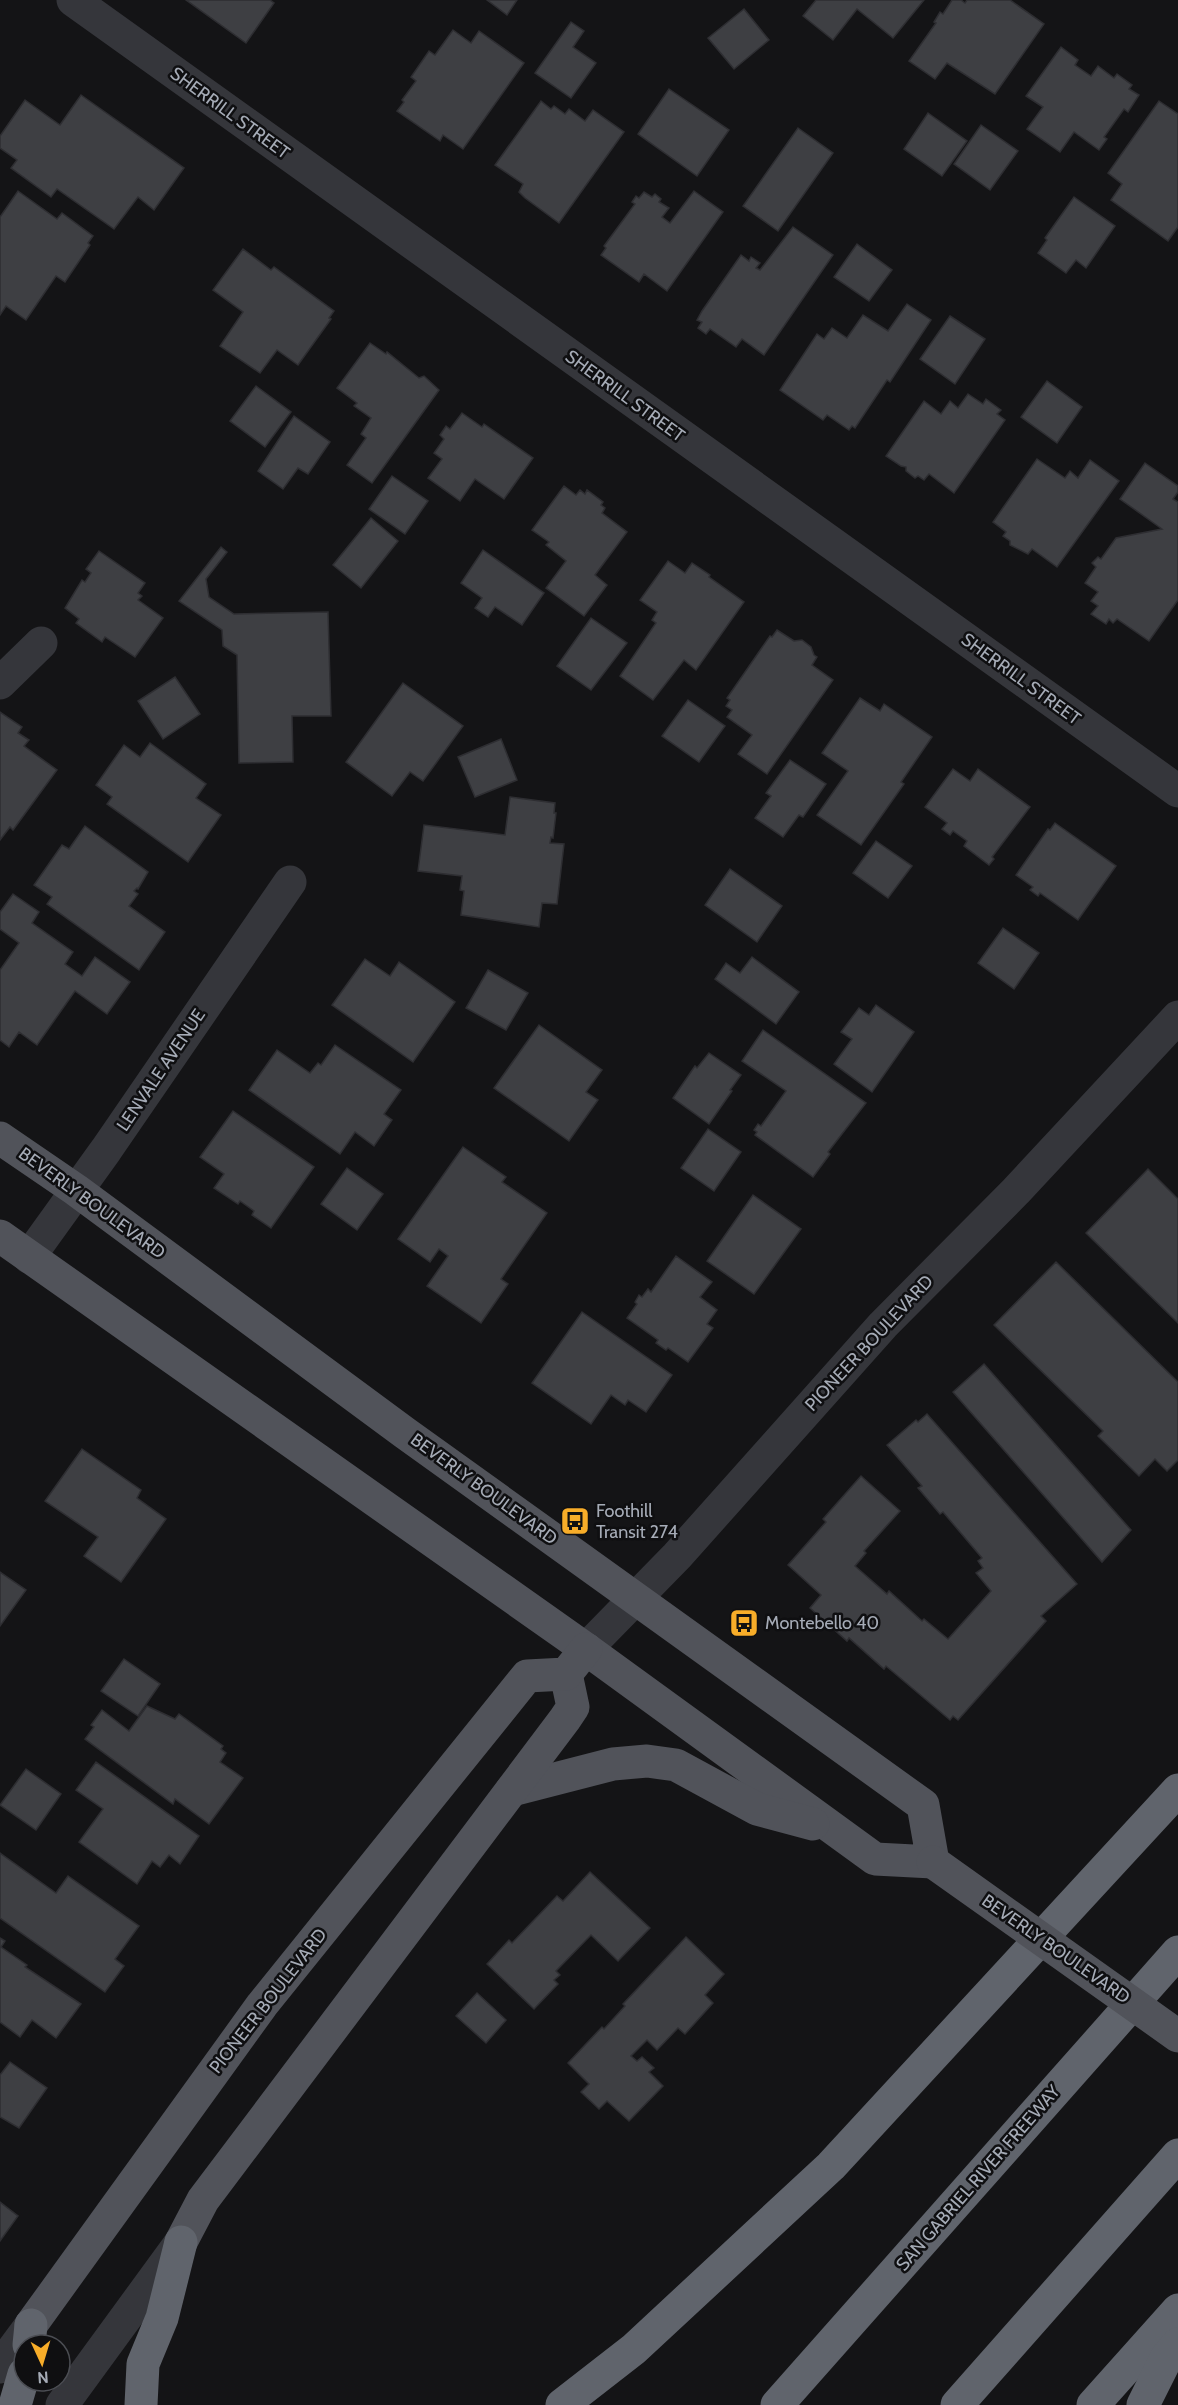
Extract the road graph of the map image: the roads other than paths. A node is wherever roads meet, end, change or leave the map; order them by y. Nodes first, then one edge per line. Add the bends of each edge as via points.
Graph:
1 (73, 0) edge
2 (41, 643) dead end
3 (0, 683) edge
4 (1178, 791) edge
5 (290, 882) dead end
6 (1178, 1017) edge
7 (0, 1138) edge
8 (76, 1190) junction
9 (0, 1236) edge
10 (29, 1257) junction
11 (637, 1598) junction
12 (586, 1649) junction
13 (566, 1674) junction
14 (512, 1790) junction
15 (1178, 1790) edge
16 (832, 1829) junction
17 (933, 1862) junction
18 (1178, 1952) edge
19 (1178, 2036) edge
20 (1178, 2156) edge
21 (181, 2242) junction
22 (1178, 2310) edge
23 (31, 2333) edge
24 (1178, 2344) edge
25 (12, 2354) edge
26 (0, 2367) edge
27 (62, 2405) edge
28 (141, 2405) edge
29 (562, 2405) edge
30 (777, 2405) edge
31 (957, 2405) edge
32 (1093, 2405) edge
33 (1143, 2405) edge

1 - 4 street, SHERRILL STREET
2 - 3 street
5 - 8 street, LENVALE AVENUE
6 - 11 street, PIONEER BOULEVARD via 1016,1191 883,1324
7 - 8 main road, BEVERLY BOULEVARD
8 - 10 street, LENVALE AVENUE
8 - 11 main road, BEVERLY BOULEVARD
9 - 10 main road
10 - 12 main road
11 - 12 street, PIONEER BOULEVARD
11 - 17 main road, BEVERLY BOULEVARD via 923,1805
12 - 13 main road, PIONEER BOULEVARD
12 - 16 main road
13 - 14 main road via 573,1707
13 - 23 main road, PIONEER BOULEVARD via 528,1676 520,1685 262,2005
14 - 16 main road via 613,1764 647,1761 676,1765 758,1809
14 - 21 main road via 203,2200
15 - 29 highway via 831,2166 634,2349
16 - 17 main road via 875,1859
17 - 19 main road, BEVERLY BOULEVARD, bridge
18 - 30 highway, SAN GABRIEL RIVER FREEWAY
20 - 31 highway
21 - 27 street
21 - 28 highway via 162,2318 142,2364
22 - 32 highway
24 - 33 highway via 1167,2357
25 - 26 street, PIONEER BOULEVARD

